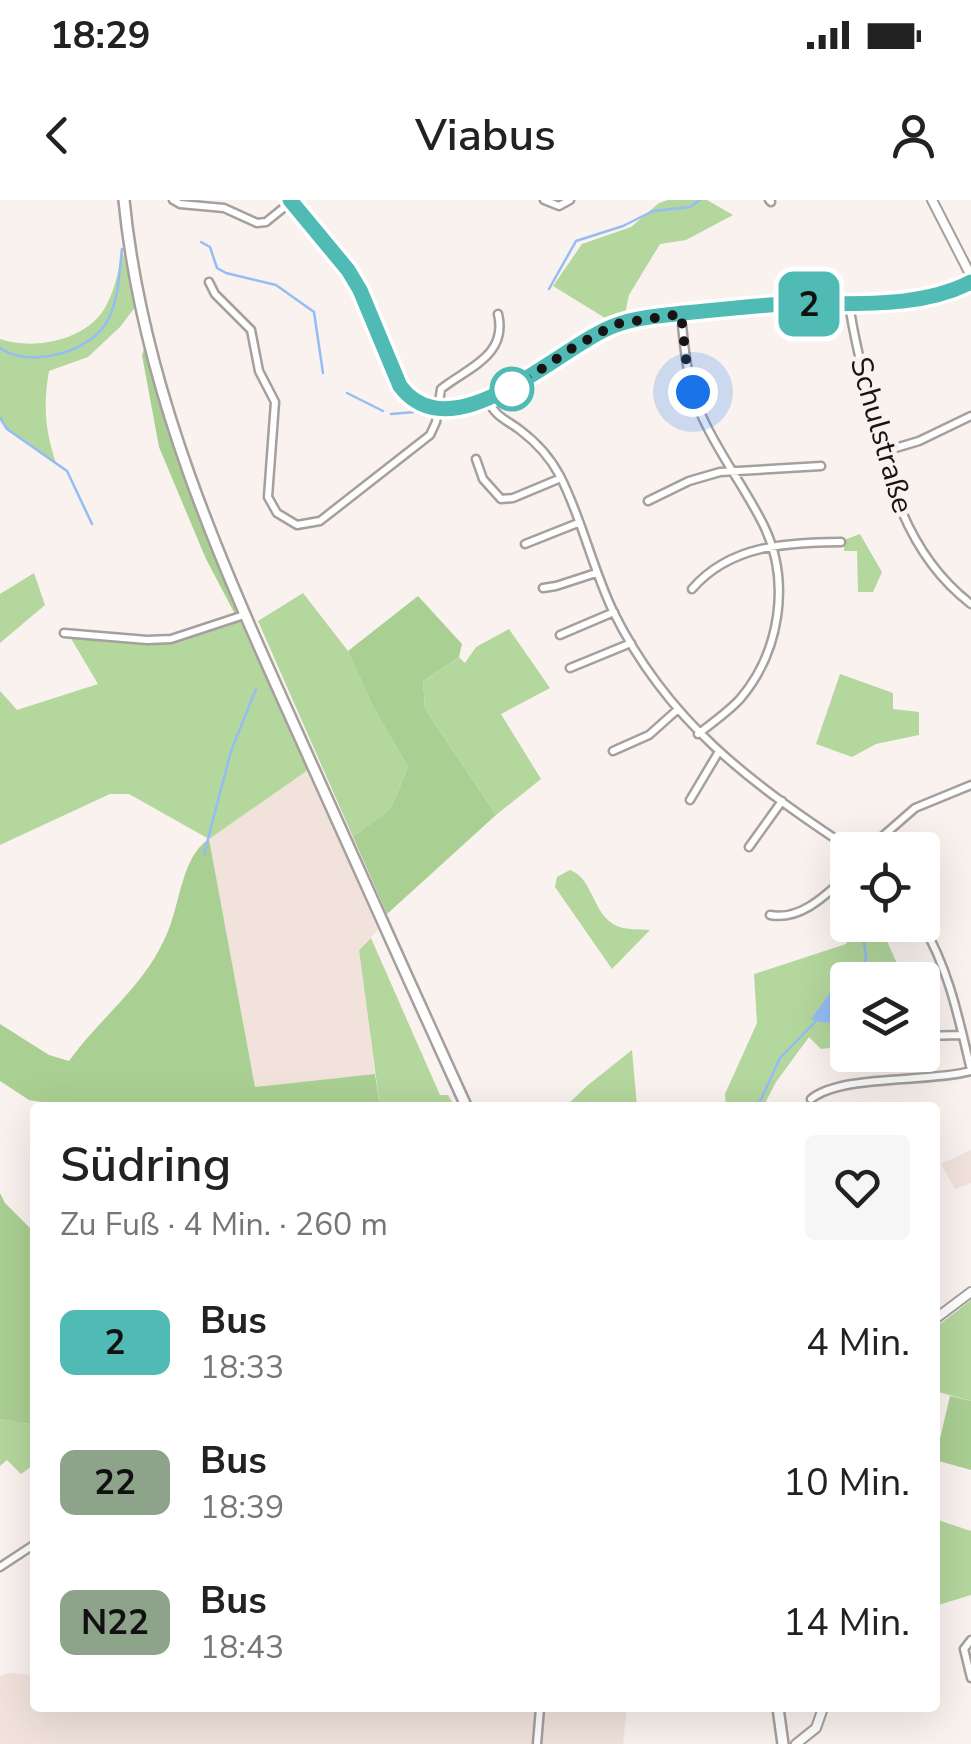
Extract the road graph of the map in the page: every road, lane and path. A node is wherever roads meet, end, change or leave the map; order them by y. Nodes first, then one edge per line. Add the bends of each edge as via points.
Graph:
1 (124, 200) edge
2 (174, 200) edge
3 (291, 200) edge
4 (544, 200) edge
5 (570, 200) edge
6 (932, 200) edge
7 (971, 279) edge
8 (209, 282) dead end
9 (849, 304) junction
10 (498, 314) dead end
11 (681, 314) junction
12 (488, 400) junction
13 (438, 407) junction
14 (971, 416) edge
15 (882, 452) junction
16 (476, 459) dead end
17 (821, 466) dead end
18 (731, 470) junction
19 (560, 478) junction
20 (648, 502) dead end
21 (578, 523) junction
22 (841, 542) dead end
23 (525, 544) dead end
24 (771, 544) junction
25 (596, 572) junction
26 (543, 588) dead end
27 (692, 589) dead end
28 (971, 604) edge
29 (614, 612) junction
30 (244, 615) junction
31 (64, 633) dead end
32 (560, 634) dead end
33 (631, 644) junction
34 (570, 668) dead end
35 (677, 710) junction
36 (698, 734) junction
37 (613, 751) dead end
38 (718, 753) junction
39 (971, 785) edge
40 (690, 800) dead end
41 (782, 801) junction
42 (888, 832) edge
43 (830, 835) edge
44 (749, 847) dead end
45 (830, 889) edge
46 (770, 915) dead end
47 (931, 942) edge
48 (962, 1034) junction
49 (940, 1035) edge
50 (971, 1071) edge
51 (812, 1099) dead end
52 (464, 1102) edge
53 (971, 1292) edge
54 (940, 1315) edge
55 (30, 1547) edge
56 (0, 1567) edge
57 (971, 1640) edge
58 (971, 1678) edge
59 (540, 1712) edge
60 (778, 1712) edge
61 (822, 1712) edge
62 (538, 1744) edge
63 (782, 1744) edge
64 (796, 1744) edge

1 - 30 main road via 159,382
2 - 3 street via 224,208 258,224
3 - 13 street via 360,290 400,386 411,399
4 - 5 street via 559,206
6 - 7 street
7 - 9 street via 942,294
8 - 13 street via 251,330 259,371 275,402 268,492 288,522 315,524 430,435
9 - 11 street
9 - 15 street, Schulstraße
10 - 13 street via 499,334 489,356 441,389
11 - 12 street via 616,324
11 - 18 street via 693,392
12 - 13 street
12 - 19 street via 496,415 544,452
14 - 15 street
15 - 28 street, Schulstraße via 901,515 928,560
16 - 19 street via 501,499
17 - 18 street
18 - 20 street
18 - 24 street
19 - 21 street
21 - 23 street
21 - 25 street
22 - 24 street
24 - 27 street via 718,566
24 - 36 street via 780,596 766,656 737,702
25 - 26 street
25 - 29 street
29 - 32 street
29 - 33 street
30 - 31 street via 171,639
30 - 52 main road
33 - 34 street
33 - 35 street
35 - 36 street
35 - 37 street via 649,735
36 - 38 street
38 - 40 street
38 - 41 street
39 - 42 street via 915,808
41 - 43 street
41 - 44 street
45 - 46 street via 804,909
47 - 48 street
48 - 49 street
48 - 50 street
50 - 51 street via 832,1088
53 - 54 street
55 - 56 street
57 - 58 street via 964,1649
59 - 62 street
60 - 63 main road
61 - 64 street via 816,1728

